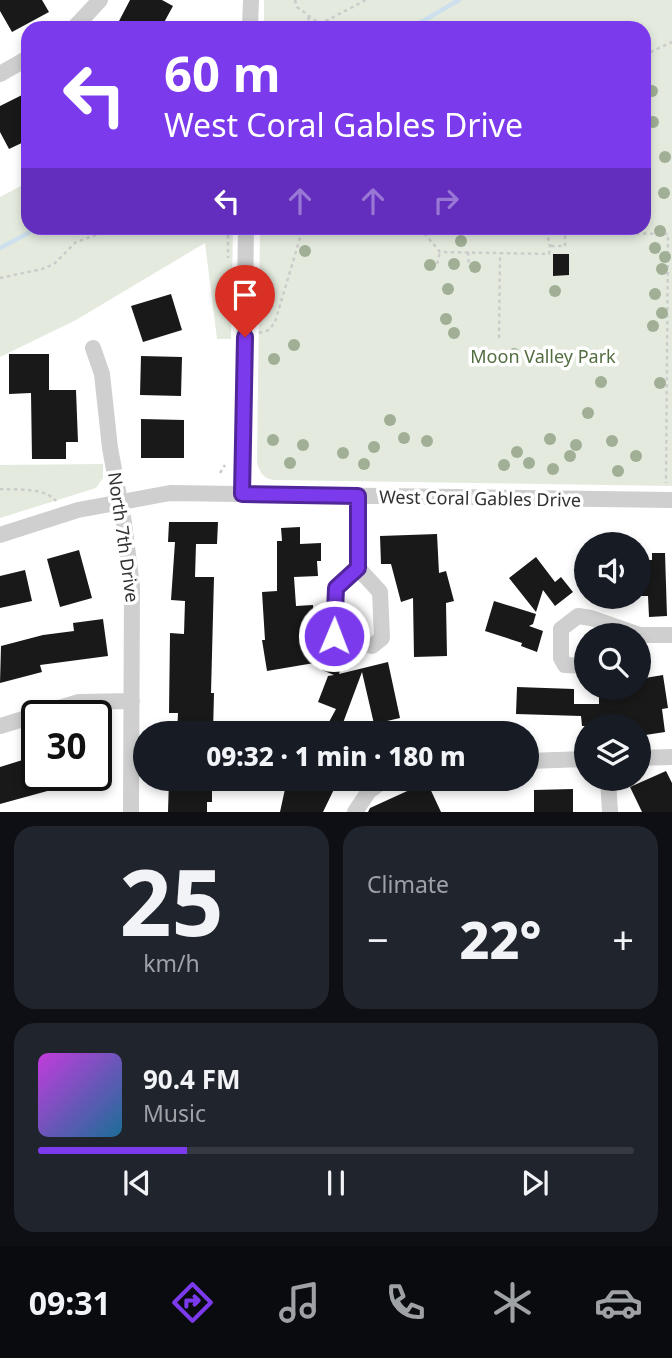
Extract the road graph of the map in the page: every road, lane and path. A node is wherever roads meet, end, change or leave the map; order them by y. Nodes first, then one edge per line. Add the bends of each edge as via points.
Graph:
1 (100, 0) edge
2 (251, 0) edge
3 (295, 0) edge
4 (366, 0) edge
5 (308, 17) junction
6 (80, 21) edge
7 (250, 21) edge
8 (309, 21) edge
9 (315, 21) edge
10 (326, 21) edge
11 (672, 42) edge
12 (651, 52) edge
13 (21, 62) edge
14 (0, 74) edge
15 (651, 233) edge
16 (96, 235) edge
17 (246, 235) edge
18 (426, 235) edge
19 (546, 235) edge
20 (565, 235) edge
21 (551, 246) junction
22 (440, 252) junction
23 (468, 252) junction
24 (500, 253) junction
25 (436, 264) dead end
26 (468, 267) dead end
27 (0, 278) edge
28 (499, 338) dead end
29 (93, 348) dead end
30 (666, 483) dead end
31 (0, 489) edge
32 (242, 494) junction
33 (358, 496) junction
34 (672, 500) edge
35 (120, 501) junction
36 (66, 514) junction
37 (0, 535) edge
38 (358, 568) junction
39 (604, 623) edge
40 (672, 635) edge
41 (651, 636) edge
42 (574, 665) edge
43 (132, 701) junction
44 (0, 726) edge
45 (672, 757) edge
46 (651, 758) edge
47 (574, 760) edge
48 (539, 761) edge
49 (369, 791) edge
50 (609, 791) edge
51 (131, 812) edge
52 (355, 812) edge
53 (610, 812) edge

1 - 6 street
2 - 7 street
3 - 5 path
4 - 10 path
5 - 8 path
5 - 9 path
11 - 12 path
13 - 14 street
15 - 30 path via 668,234
16 - 27 path via 76,242 43,269
17 - 32 street
18 - 22 path
19 - 21 path
20 - 21 path via 565,246
21 - 24 path via 549,254
22 - 23 path
22 - 25 path
23 - 24 path
23 - 26 path
24 - 28 path
29 - 35 street, North 7th Drive via 102,374
31 - 36 path via 51,495
32 - 33 street, West Coral Gables Drive
32 - 35 street, West Coral Gables Drive via 170,493
33 - 34 street, West Coral Gables Drive
33 - 38 street
35 - 36 street, West Coral Gables Drive
35 - 43 street, North 7th Drive via 132,586
36 - 37 street, West Coral Gables Drive
38 - 38 street via 336,588 334,636 372,646 382,638 380,592
39 - 42 street via 578,616 561,628 561,658 565,665
40 - 41 street
43 - 44 street via 79,702
43 - 51 street, North 7th Drive
45 - 46 street
47 - 48 street
49 - 52 street
50 - 53 street

